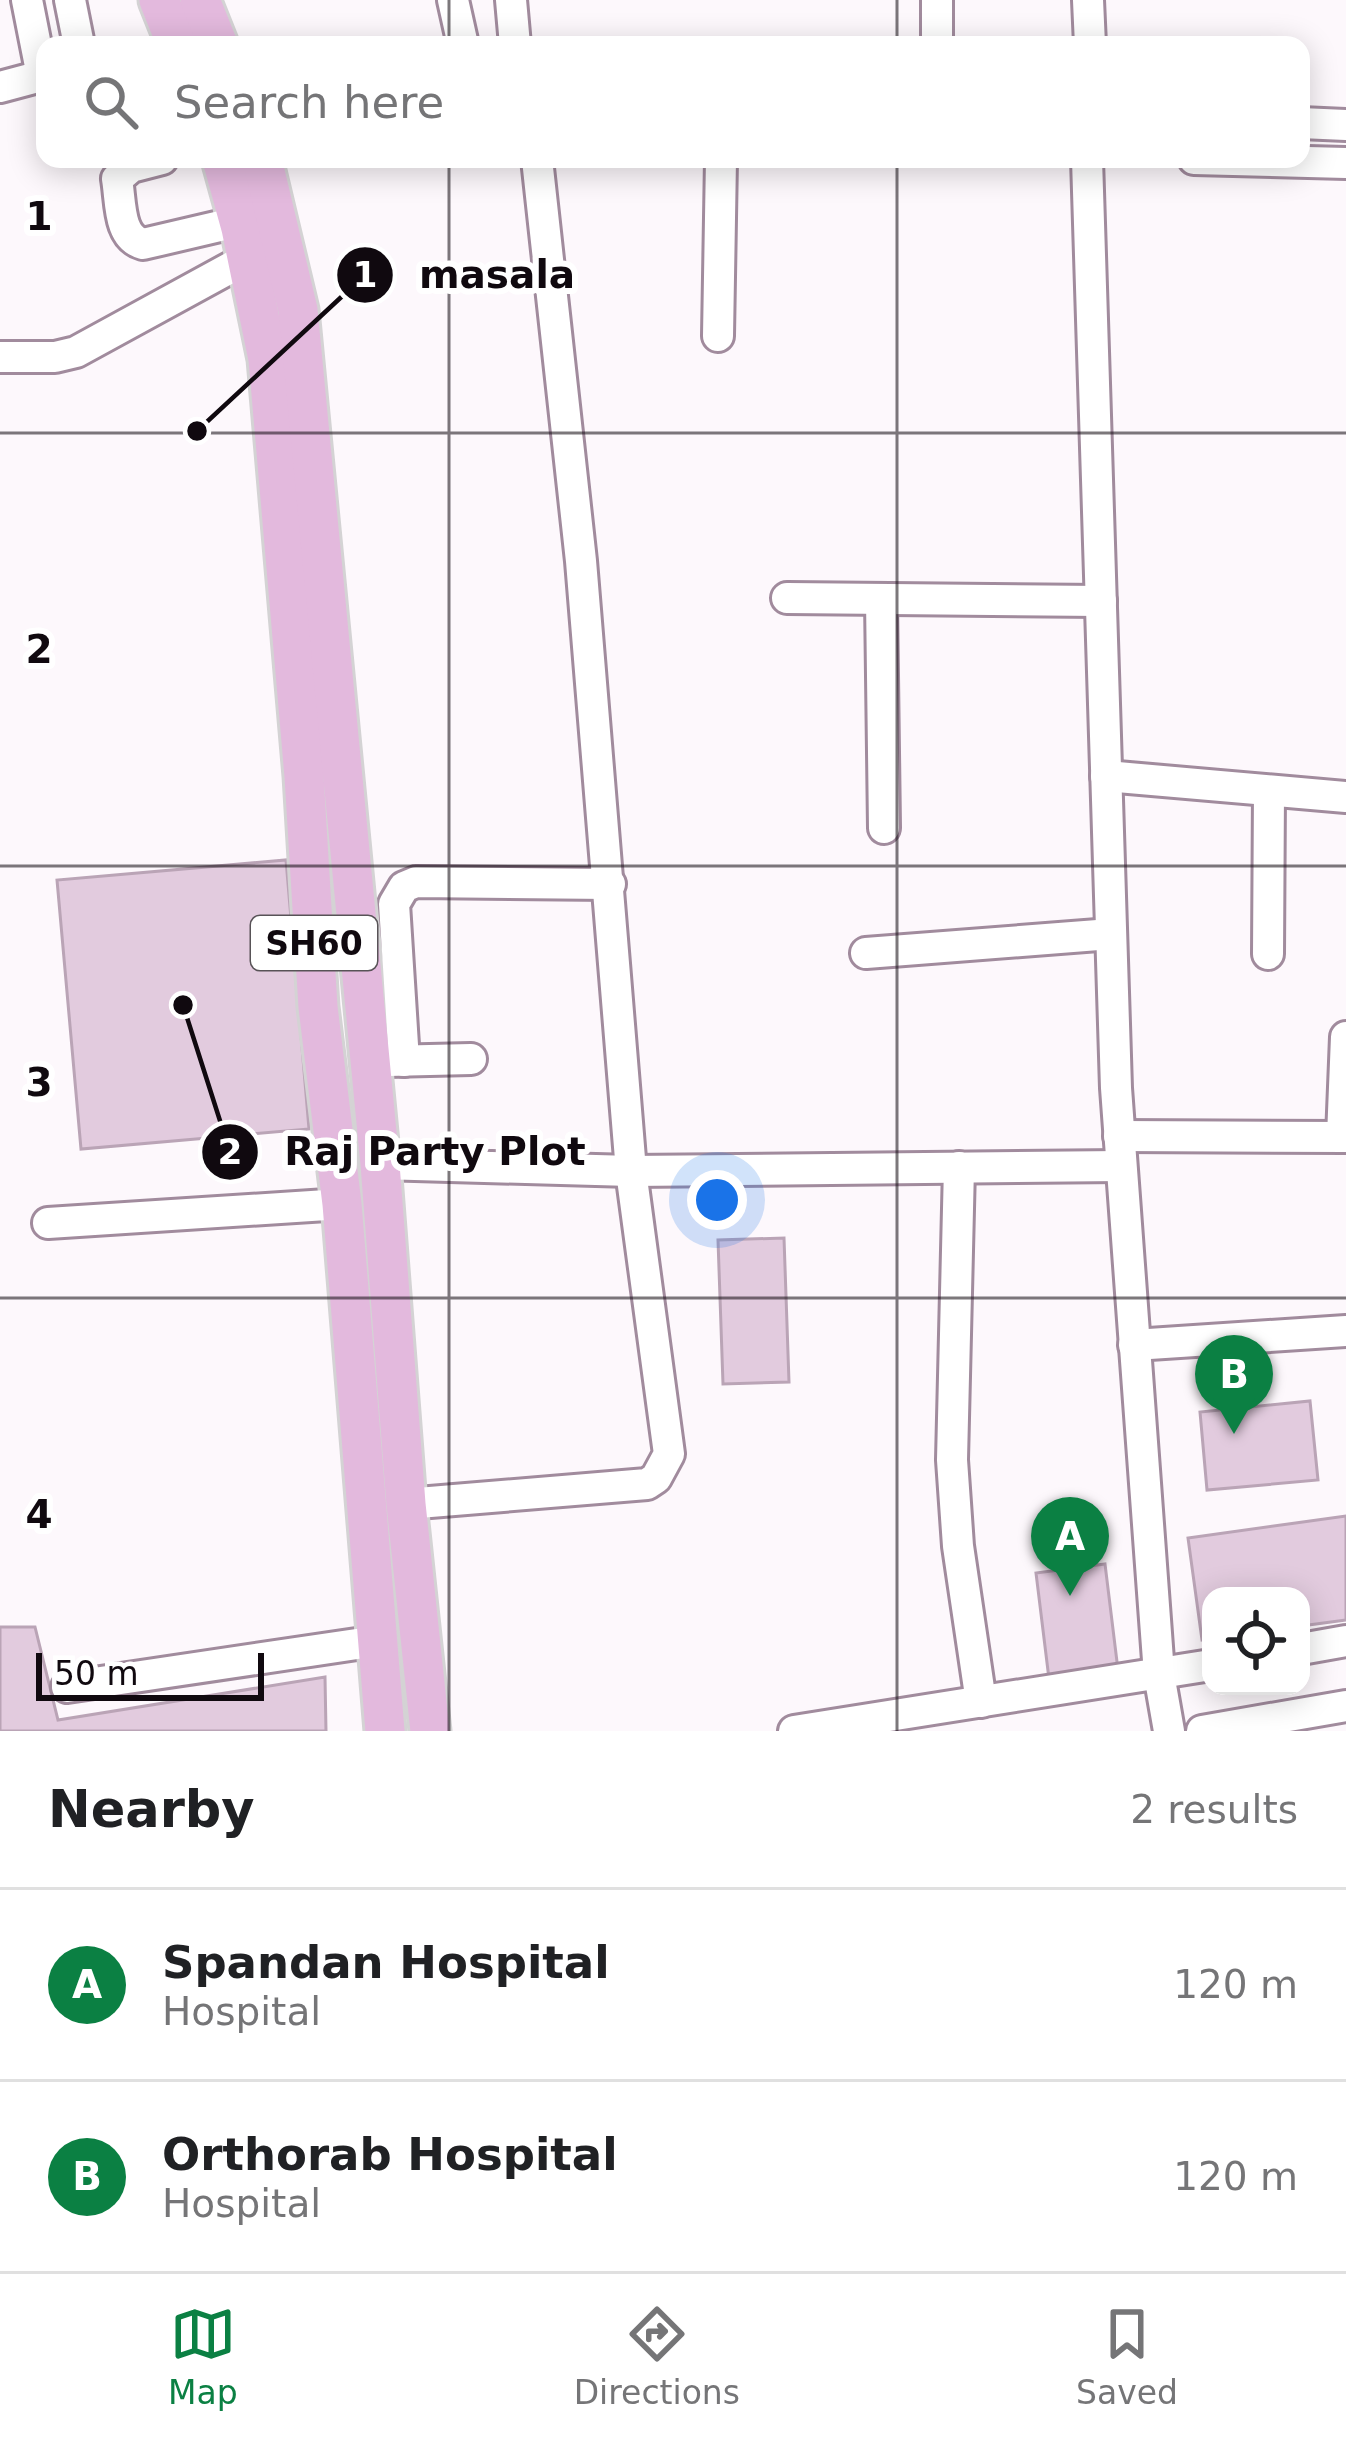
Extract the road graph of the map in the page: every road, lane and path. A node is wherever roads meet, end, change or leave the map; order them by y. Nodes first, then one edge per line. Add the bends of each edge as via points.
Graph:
1 (27, 0) edge
2 (70, 0) edge
3 (159, 0) edge
4 (200, 0) edge
5 (453, 0) edge
6 (512, 0) edge
7 (937, 0) edge
8 (1088, 0) edge
9 (77, 36) edge
10 (170, 36) edge
11 (214, 36) edge
12 (461, 36) edge
13 (514, 36) edge
14 (937, 36) edge
15 (1090, 36) edge
16 (36, 43) edge
17 (36, 78) edge
18 (0, 87) edge
19 (1310, 123) edge
20 (1346, 125) edge
21 (1310, 163) edge
22 (1346, 164) edge
23 (130, 168) edge
24 (224, 168) edge
25 (264, 168) edge
26 (538, 168) edge
27 (722, 168) edge
28 (1087, 168) edge
29 (243, 240) junction
30 (718, 336) dead end
31 (0, 357) edge
32 (787, 598) dead end
33 (880, 598) junction
34 (1101, 601) junction
35 (1106, 776) junction
36 (1269, 791) junction
37 (1346, 797) edge
38 (884, 828) dead end
39 (610, 884) junction
40 (1111, 934) junction
41 (866, 953) dead end
42 (1268, 954) dead end
43 (1346, 1037) edge
44 (472, 1059) dead end
45 (387, 1061) junction
46 (1344, 1137) edge
47 (1120, 1151) junction
48 (380, 1164) junction
49 (958, 1167) junction
50 (631, 1171) junction
51 (342, 1204) junction
52 (48, 1223) dead end
53 (1346, 1331) edge
54 (1134, 1345) junction
55 (406, 1504) junction
56 (377, 1641) junction
57 (1346, 1641) edge
58 (1310, 1647) edge
59 (1202, 1667) edge
60 (1159, 1674) junction
61 (67, 1687) dead end
62 (981, 1702) junction
63 (1346, 1706) edge
64 (385, 1731) edge
65 (430, 1731) edge
66 (794, 1731) edge
67 (1169, 1731) edge
68 (1202, 1731) edge

1 - 16 street
2 - 9 street
3 - 10 main road
4 - 11 main road
5 - 12 street
6 - 13 street
7 - 14 street
8 - 15 street
17 - 18 street
19 - 20 street
21 - 22 street
23 - 29 street via 117,179 133,242
24 - 29 main road, SH60
25 - 45 main road, SH60 via 298,310
26 - 39 street
27 - 30 street
28 - 34 street
29 - 31 street via 76,352
29 - 51 main road, SH60 via 268,359 318,1007
32 - 33 street
33 - 34 street
33 - 38 street
34 - 35 street
35 - 36 street
35 - 40 street
36 - 37 street
36 - 42 street
39 - 45 street via 404,887 394,904
39 - 50 street
40 - 41 street
40 - 47 street
43 - 46 street
44 - 45 street
45 - 48 main road, SH60
46 - 47 street
47 - 49 street
47 - 54 street
48 - 50 street
48 - 55 main road, SH60
49 - 50 street
49 - 62 street via 952,1460
50 - 55 street via 665,1466 647,1484
51 - 52 street
51 - 56 main road, SH60
53 - 54 street
54 - 60 street
55 - 65 main road, SH60
56 - 61 street
56 - 64 main road, SH60
57 - 58 street
59 - 60 street
60 - 62 street
60 - 67 street
62 - 66 street
63 - 68 street

